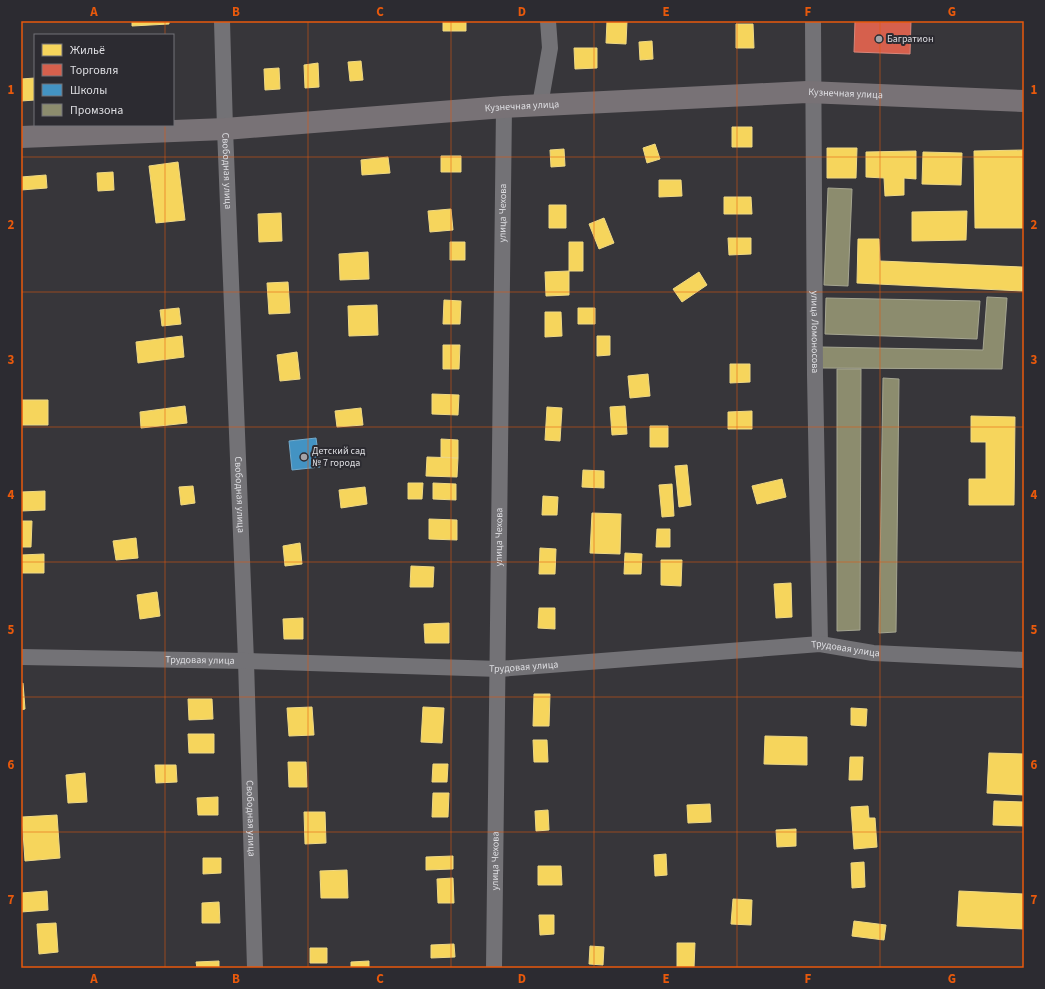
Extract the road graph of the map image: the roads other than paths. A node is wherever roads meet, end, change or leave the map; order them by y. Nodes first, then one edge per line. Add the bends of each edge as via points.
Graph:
1 (222, 21) edge
2 (548, 21) edge
3 (813, 21) edge
4 (812, 92) junction
5 (1024, 101) edge
6 (540, 105) junction
7 (504, 106) junction
8 (224, 129) junction
9 (21, 137) edge
10 (820, 644) junction
11 (21, 657) edge
12 (1024, 660) edge
13 (246, 661) junction
14 (499, 669) junction
15 (254, 968) edge
16 (494, 968) edge

1 - 8 street, Свободная улица
2 - 6 street via 550,48
3 - 4 street, улица Ломоносова
4 - 5 street, Кузнечная улица
4 - 6 street, Кузнечная улица
4 - 10 street, улица Ломоносова
6 - 7 street, Кузнечная улица
7 - 8 street, Кузнечная улица
7 - 14 street, улица Чехова
8 - 9 street, Кузнечная улица
8 - 13 street, Свободная улица
10 - 12 street, Трудовая улица via 873,653
10 - 14 street, Трудовая улица
11 - 13 street, Трудовая улица
13 - 14 street, Трудовая улица
13 - 15 street, Свободная улица
14 - 16 street, улица Чехова

